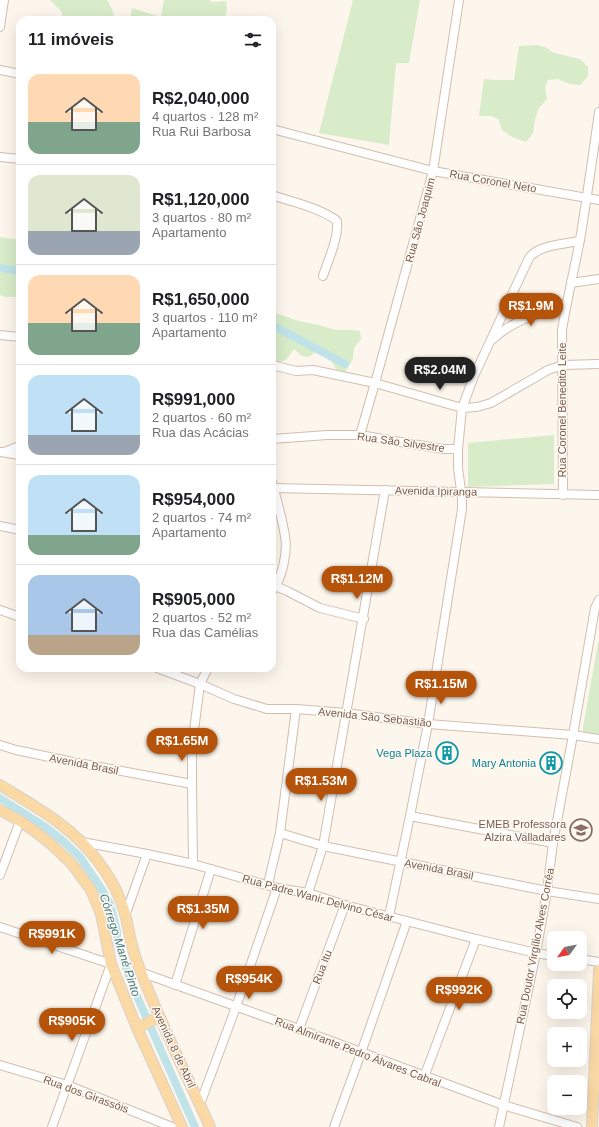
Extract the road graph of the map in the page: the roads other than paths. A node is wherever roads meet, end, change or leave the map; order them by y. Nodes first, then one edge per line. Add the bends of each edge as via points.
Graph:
1 (4, 0) edge
2 (460, 0) edge
3 (0, 27) edge
4 (0, 70) edge
5 (16, 73) edge
6 (599, 112) edge
7 (276, 130) edge
8 (0, 157) edge
9 (16, 159) edge
10 (433, 171) junction
11 (276, 197) edge
12 (587, 198) junction
13 (599, 200) edge
14 (580, 241) junction
15 (323, 276) dead end
16 (599, 279) edge
17 (571, 283) junction
18 (566, 304) junction
19 (0, 335) edge
20 (16, 337) edge
21 (490, 342) junction
22 (599, 364) edge
23 (563, 365) junction
24 (276, 366) edge
25 (375, 384) junction
26 (462, 408) junction
27 (360, 435) junction
28 (276, 438) edge
29 (16, 447) edge
30 (458, 449) junction
31 (1, 452) edge
32 (16, 454) edge
33 (276, 486) edge
34 (385, 490) junction
35 (461, 492) junction
36 (563, 495) junction
37 (599, 495) edge
38 (276, 498) edge
39 (0, 526) edge
40 (16, 529) edge
41 (276, 583) edge
42 (276, 589) edge
43 (599, 600) edge
44 (0, 610) edge
45 (16, 616) edge
46 (364, 619) junction
47 (168, 672) edge
48 (206, 672) edge
49 (200, 684) junction
50 (296, 709) junction
51 (346, 713) junction
52 (428, 724) junction
53 (573, 735) junction
54 (599, 739) edge
55 (0, 745) edge
56 (192, 784) junction
57 (0, 785) edge
58 (0, 810) edge
59 (410, 816) junction
60 (20, 821) junction
61 (280, 834) junction
62 (82, 842) junction
63 (553, 843) junction
64 (323, 846) junction
65 (146, 854) junction
66 (400, 862) junction
67 (193, 864) junction
68 (211, 869) junction
69 (0, 875) edge
70 (268, 884) junction
71 (277, 888) junction
72 (547, 891) junction
73 (308, 893) junction
74 (599, 899) edge
75 (346, 905) junction
76 (126, 916) junction
77 (389, 916) junction
78 (408, 921) junction
79 (0, 927) edge
80 (476, 939) junction
81 (536, 953) junction
82 (547, 955) edge
83 (587, 960) edge
84 (599, 962) edge
85 (111, 964) junction
86 (599, 970) edge
87 (140, 972) junction
88 (175, 985) junction
89 (236, 1007) junction
90 (156, 1019) junction
91 (140, 1027) junction
92 (299, 1029) junction
93 (597, 1044) edge
94 (361, 1053) junction
95 (0, 1064) edge
96 (424, 1077) junction
97 (67, 1086) junction
98 (200, 1104) junction
99 (503, 1106) junction
100 (52, 1127) edge
101 (172, 1127) edge
102 (182, 1127) edge
103 (210, 1127) edge
104 (334, 1127) edge
105 (499, 1127) edge
106 (577, 1127) edge
107 (592, 1127) edge

1 - 3 street
2 - 10 street, Rua São Joaquim
4 - 5 street
6 - 12 street, Rua Coronel Benedito Leite
7 - 10 street, Rua Coronel Neto
8 - 9 street
10 - 12 street, Rua Coronel Neto
10 - 25 street, Rua São Joaquim
11 - 15 street via 330,216 337,221 336,238
12 - 13 street, Rua Coronel Neto
12 - 14 street, Rua Coronel Benedito Leite
14 - 17 street, Rua Coronel Benedito Leite
14 - 21 street via 542,249 532,254
16 - 17 street
17 - 18 street, Rua Coronel Benedito Leite
18 - 21 street via 517,322 501,331
18 - 23 street, Rua Coronel Benedito Leite via 562,330
19 - 20 street
21 - 26 street
22 - 23 street
23 - 26 street via 548,370 491,403
23 - 36 street, Rua Coronel Benedito Leite
24 - 25 street via 296,371 313,370
25 - 26 street
25 - 27 street, Rua São Joaquim
26 - 30 street
27 - 28 street, Rua São Silvestre
27 - 30 street, Rua São Silvestre via 406,444
29 - 31 street
30 - 35 street
31 - 32 street
33 - 34 street, Avenida Ipiranga
34 - 35 street, Avenida Ipiranga
34 - 46 street
35 - 36 street, Avenida Ipiranga
35 - 52 street via 462,508
36 - 37 street, Avenida Ipiranga
38 - 41 street via 286,537 282,574
39 - 40 street
42 - 46 street via 320,608
43 - 53 street, Rua Doutor Virgílio Alves Corrêa via 595,608
44 - 45 street
46 - 51 street
47 - 49 street, Avenida São Sebastião
48 - 49 street
49 - 50 street, Avenida São Sebastião via 234,699 267,709
49 - 56 street via 192,746
50 - 51 street, Avenida São Sebastião
50 - 61 street
51 - 52 street, Avenida São Sebastião
51 - 64 street
52 - 53 street, Avenida São Sebastião
52 - 59 street
53 - 54 street, Avenida São Sebastião
53 - 63 street, Rua Doutor Virgílio Alves Corrêa
55 - 56 street, Avenida Brasil via 73,762
56 - 67 street
57 - 62 main road, Avenida 8 de Abril via 41,810
58 - 60 main road
59 - 63 street
59 - 66 street
60 - 69 street
60 - 85 main road via 62,854 91,890 102,914
61 - 64 street, Avenida Brasil
61 - 70 street
62 - 65 street, Rua Padre Wanir Delvino César
62 - 76 main road, Avenida 8 de Abril via 111,880
63 - 72 street, Rua Doutor Virgílio Alves Corrêa
64 - 66 street, Avenida Brasil
64 - 73 street
65 - 67 street, Rua Padre Wanir Delvino César
65 - 76 street
66 - 72 street, Avenida Brasil
66 - 77 street
67 - 68 street, Rua Padre Wanir Delvino César
68 - 70 street, Rua Padre Wanir Delvino César
68 - 88 street
70 - 71 street, Rua Padre Wanir Delvino César
71 - 73 street, Rua Padre Wanir Delvino César
71 - 89 street
72 - 74 street, Avenida Brasil
72 - 81 street, Rua Doutor Virgílio Alves Corrêa
73 - 75 street, Rua Padre Wanir Delvino César
75 - 77 street, Rua Padre Wanir Delvino César
75 - 92 street, Rua Itu
76 - 87 main road, Avenida 8 de Abril
77 - 78 street, Rua Padre Wanir Delvino César
78 - 80 street, Rua Padre Wanir Delvino César
78 - 94 street
79 - 85 street
80 - 81 street, Rua Padre Wanir Delvino César
80 - 96 street
81 - 82 street, Rua Padre Wanir Delvino César
81 - 99 street, Rua Doutor Virgílio Alves Corrêa
83 - 84 street
85 - 91 main road
85 - 97 street
86 - 93 main road
87 - 88 street, Rua Almirante Pedro Álvares Cabral
87 - 90 main road, Avenida 8 de Abril
88 - 89 street, Rua Almirante Pedro Álvares Cabral
89 - 92 street, Rua Almirante Pedro Álvares Cabral
89 - 98 street
90 - 91 main road
90 - 98 main road, Avenida 8 de Abril
91 - 102 main road
92 - 94 street, Rua Almirante Pedro Álvares Cabral
93 - 107 main road
94 - 96 street, Rua Almirante Pedro Álvares Cabral
94 - 104 street
95 - 97 street, Rua dos Girassóis
96 - 99 street, Rua Almirante Pedro Álvares Cabral
97 - 100 street
97 - 101 street, Rua dos Girassóis
98 - 103 main road, Avenida 8 de Abril
99 - 105 street, Rua Doutor Virgílio Alves Corrêa
99 - 106 street, Rua Almirante Pedro Álvares Cabral

